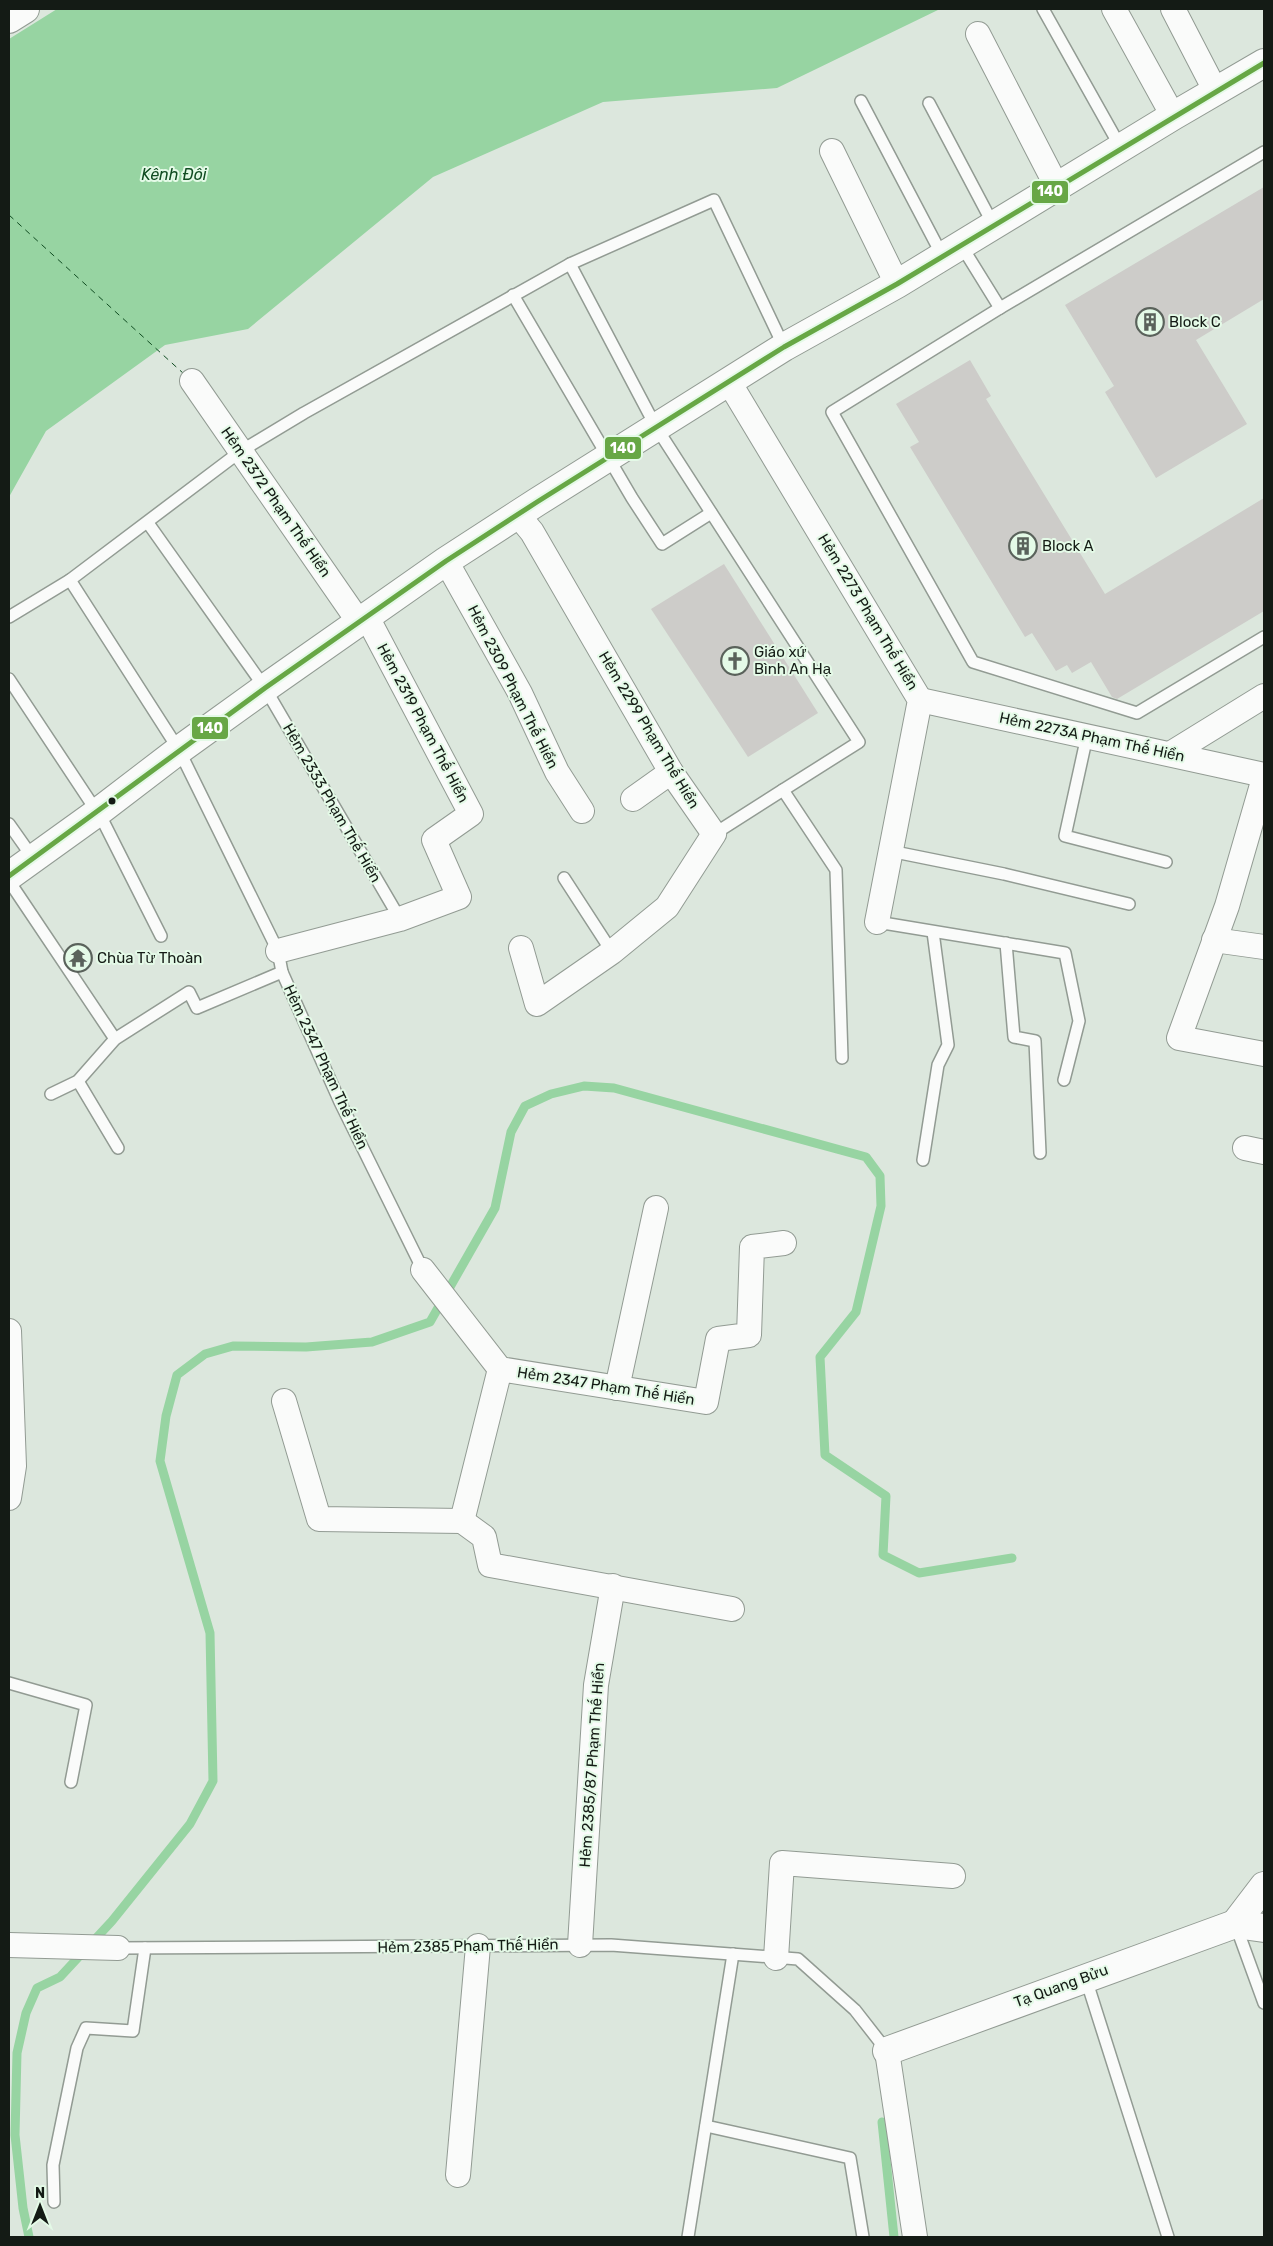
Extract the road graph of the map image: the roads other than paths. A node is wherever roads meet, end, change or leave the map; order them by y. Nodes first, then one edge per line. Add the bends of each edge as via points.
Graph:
1 (25, 9) edge
2 (1043, 9) edge
3 (1114, 9) edge
4 (1174, 9) edge
5 (9, 19) edge
6 (978, 34) dead end
7 (1264, 63) edge
8 (1216, 92) junction
9 (861, 101) dead end
10 (929, 103) dead end
11 (1173, 116) junction
12 (1121, 148) junction
13 (832, 151) dead end
14 (1264, 152) edge
15 (1057, 187) junction
16 (994, 226) junction
17 (952, 251) junction
18 (570, 264) junction
19 (897, 284) junction
20 (513, 295) junction
21 (1000, 308) junction
22 (784, 347) junction
23 (192, 382) dead end
24 (729, 382) junction
25 (656, 427) junction
26 (241, 451) junction
27 (608, 457) junction
28 (711, 513) junction
29 (518, 516) junction
30 (148, 523) junction
31 (446, 561) junction
32 (70, 580) junction
33 (9, 617) edge
34 (363, 620) junction
35 (1264, 637) edge
36 (9, 679) edge
37 (265, 688) junction
38 (1264, 696) edge
39 (920, 700) junction
40 (1087, 736) junction
41 (179, 750) junction
42 (1170, 754) junction
43 (672, 772) junction
44 (1264, 776) edge
45 (783, 790) junction
46 (633, 799) dead end
47 (582, 811) dead end
48 (98, 812) junction
49 (9, 824) edge
50 (714, 834) junction
51 (890, 851) junction
52 (33, 858) junction
53 (1166, 862) dead end
54 (9, 876) edge
55 (564, 878) dead end
56 (9, 881) edge
57 (1129, 904) dead end
58 (400, 919) junction
59 (877, 922) joint
60 (933, 932) junction
61 (162, 936) dead end
62 (1214, 940) junction
63 (1006, 943) junction
64 (1264, 947) edge
65 (521, 948) dead end
66 (612, 952) junction
67 (280, 962) junction
68 (115, 1038) junction
69 (1264, 1054) edge
70 (842, 1058) dead end
71 (1064, 1080) dead end
72 (78, 1081) junction
73 (52, 1094) dead end
74 (118, 1148) dead end
75 (1040, 1153) dead end
76 (923, 1160) dead end
77 (656, 1208) dead end
78 (784, 1243) dead end
79 (423, 1270) joint
80 (9, 1334) edge
81 (500, 1369) junction
82 (617, 1388) junction
83 (284, 1401) dead end
84 (9, 1498) edge
85 (462, 1521) junction
86 (613, 1586) junction
87 (732, 1609) dead end
88 (9, 1683) edge
89 (71, 1782) dead end
90 (953, 1876) dead end
91 (1264, 1886) edge
92 (1235, 1924) junction
93 (1264, 1928) edge
94 (9, 1945) edge
95 (580, 1945) junction
96 (478, 1946) junction
97 (118, 1948) joint
98 (145, 1948) junction
99 (734, 1954) junction
100 (776, 1958) junction
101 (1085, 1977) junction
102 (1264, 2003) edge
103 (887, 2051) junction
104 (706, 2126) junction
105 (458, 2175) dead end
106 (54, 2202) dead end
107 (688, 2237) edge
108 (863, 2237) edge
109 (915, 2237) edge
110 (1168, 2237) edge

1 - 5 main road
2 - 12 lane
3 - 11 street
4 - 8 street
6 - 15 street
7 - 8 main road
8 - 11 main road
9 - 17 lane
10 - 16 lane
11 - 12 main road
12 - 15 main road
13 - 19 street
14 - 21 lane
15 - 16 main road
16 - 17 main road
17 - 19 main road
17 - 21 lane
18 - 20 lane
18 - 22 lane via 714,200
18 - 25 lane
19 - 22 main road
20 - 26 lane
20 - 27 lane
21 - 35 lane via 832,412 973,662 1137,713
22 - 24 main road
23 - 26 street, Hẻm 2372 Phạm Thế Hiển
24 - 25 main road
24 - 39 street, Hẻm 2273 Phạm Thế Hiển
25 - 27 main road
25 - 28 lane
26 - 30 lane
26 - 34 street, Hẻm 2372 Phạm Thế Hiển
27 - 28 lane via 662,544
27 - 29 main road
28 - 45 lane via 859,742
29 - 31 main road
29 - 43 street, Hẻm 2299 Phạm Thế Hiển via 532,532
30 - 32 lane
30 - 37 lane, Hẻm 2333 Phạm Thế Hiển
31 - 34 main road
31 - 47 street, Hẻm 2309 Phạm Thế Hiển via 520,693 557,772
32 - 33 lane
32 - 41 lane, Hẻm 2347 Phạm Thế Hiển
34 - 37 main road
34 - 58 street, Hẻm 2319 Phạm Thế Hiển via 471,814 434,840 459,897
36 - 48 lane
37 - 41 main road
37 - 58 lane, Hẻm 2333 Phạm Thế Hiển
38 - 42 street
39 - 40 street, Hẻm 2273A Phạm Thế Hiển
39 - 51 street, Hẻm 2273 Phạm Thế Hiển
40 - 42 street, Hẻm 2273A Phạm Thế Hiển
40 - 53 lane via 1065,836
41 - 48 main road
41 - 67 lane, Hẻm 2347 Phạm Thế Hiển
42 - 44 street, Hẻm 2273A Phạm Thế Hiển
43 - 46 street
43 - 50 street, Hẻm 2299 Phạm Thế Hiển
44 - 62 street via 1227,906
45 - 50 lane
45 - 70 lane via 836,870
48 - 52 main road
48 - 61 lane
49 - 52 lane
50 - 66 street via 667,907
51 - 57 lane
51 - 59 street, Hẻm 2273 Phạm Thế Hiển
52 - 54 main road
55 - 66 lane
56 - 68 lane
58 - 67 street
59 - 60 lane
60 - 63 lane
60 - 76 lane via 948,1045 938,1065
62 - 64 street
62 - 69 street via 1179,1038
63 - 71 lane via 1065,953 1079,1021
63 - 75 lane via 1014,1037 1035,1042
65 - 66 street via 536,1004
67 - 68 lane via 197,1008 189,992
67 - 79 lane, Hẻm 2347 Phạm Thế Hiển via 340,1102
68 - 72 lane
72 - 73 lane
72 - 74 lane
77 - 82 street
78 - 82 street, Hẻm 2347 Phạm Thế Hiển via 752,1247 749,1335 718,1339 706,1402
79 - 81 street, Hẻm 2347 Phạm Thế Hiển
80 - 84 street via 14,1466
81 - 82 street, Hẻm 2347 Phạm Thế Hiển
81 - 85 street, Hẻm 2347 Phạm Thế Hiển
83 - 85 street via 319,1519
85 - 86 street via 484,1537 490,1565
86 - 87 street
86 - 95 street, Hẻm 2385/87 Phạm Thế Hiển via 596,1685
88 - 89 lane via 86,1705
90 - 100 street via 782,1863
91 - 92 main road
92 - 93 main road, Tạ Quang Bửu
92 - 101 main road, Tạ Quang Bửu
92 - 102 lane
94 - 97 street, Hẻm 2385 Phạm Thế Hiển
95 - 96 lane, Hẻm 2385 Phạm Thế Hiển
95 - 99 lane, Hẻm 2385 Phạm Thế Hiển
96 - 98 lane, Hẻm 2385 Phạm Thế Hiển
96 - 105 street
97 - 98 lane, Hẻm 2385 Phạm Thế Hiển
98 - 106 lane via 133,2031 86,2028 77,2048 53,2165
99 - 100 lane, Hẻm 2385 Phạm Thế Hiển
99 - 104 lane
100 - 103 lane, Hẻm 2385 Phạm Thế Hiển via 798,1959 855,2010
101 - 103 main road, Tạ Quang Bửu
101 - 110 lane
103 - 109 street
104 - 107 lane
104 - 108 lane via 850,2158

